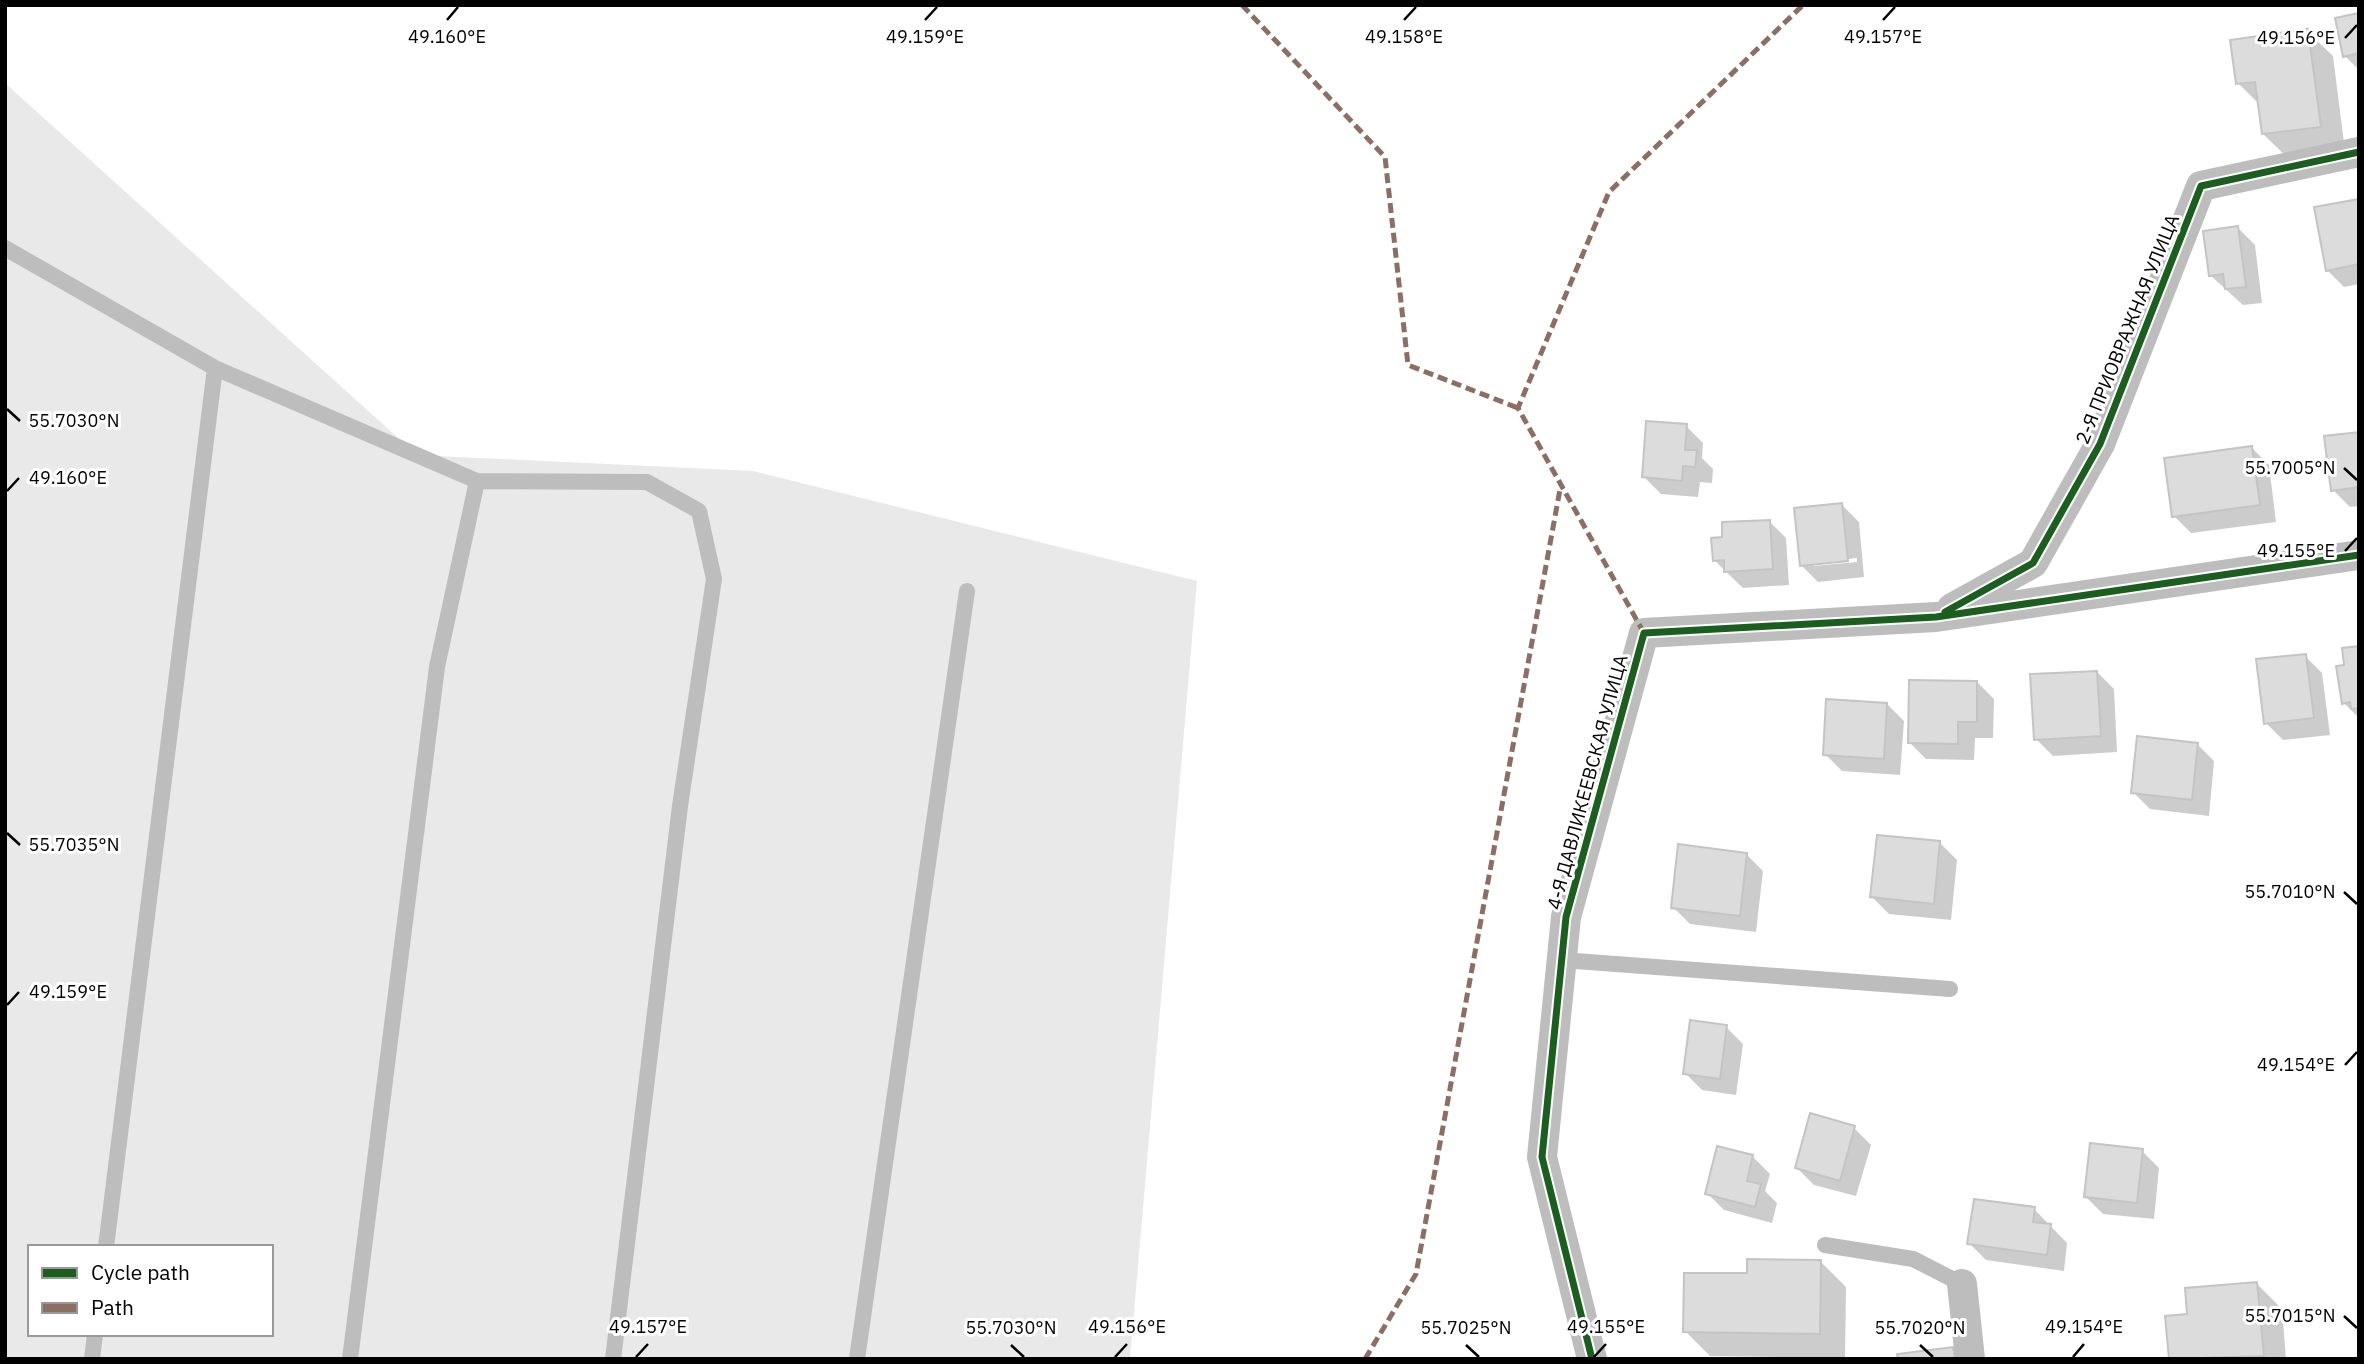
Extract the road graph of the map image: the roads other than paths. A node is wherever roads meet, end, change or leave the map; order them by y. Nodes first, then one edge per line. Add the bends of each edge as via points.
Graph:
1 (2359, 152) edge
2 (5, 248) edge
3 (215, 368) junction
4 (477, 481) junction
5 (2359, 555) edge
6 (967, 591) dead end
7 (1936, 617) junction
8 (1562, 960) junction
9 (1950, 989) dead end
10 (106, 1245) edge
11 (1825, 1245) dead end
12 (1962, 1284) joint
13 (95, 1336) edge
14 (92, 1359) edge
15 (351, 1359) edge
16 (613, 1359) edge
17 (857, 1359) edge
18 (1592, 1359) edge
19 (1970, 1359) edge

1 - 7 street, 2-Я ПРИОВРАЖНАЯ УЛИЦА via 2201,186 2100,444 2032,564
2 - 3 lane
3 - 4 lane
3 - 10 lane
4 - 15 lane via 437,667
4 - 16 lane via 647,481 699,511 714,579 680,806
5 - 7 street, 4-Я ДАВЛИКЕЕВСКАЯ УЛИЦА
6 - 17 lane
7 - 8 street, 4-Я ДАВЛИКЕЕВСКАЯ УЛИЦА via 1644,633 1566,917
8 - 9 lane
8 - 18 street, 4-Я ДАВЛИКЕЕВСКАЯ УЛИЦА via 1542,1157
11 - 12 lane via 1913,1259
12 - 19 street
13 - 14 lane

